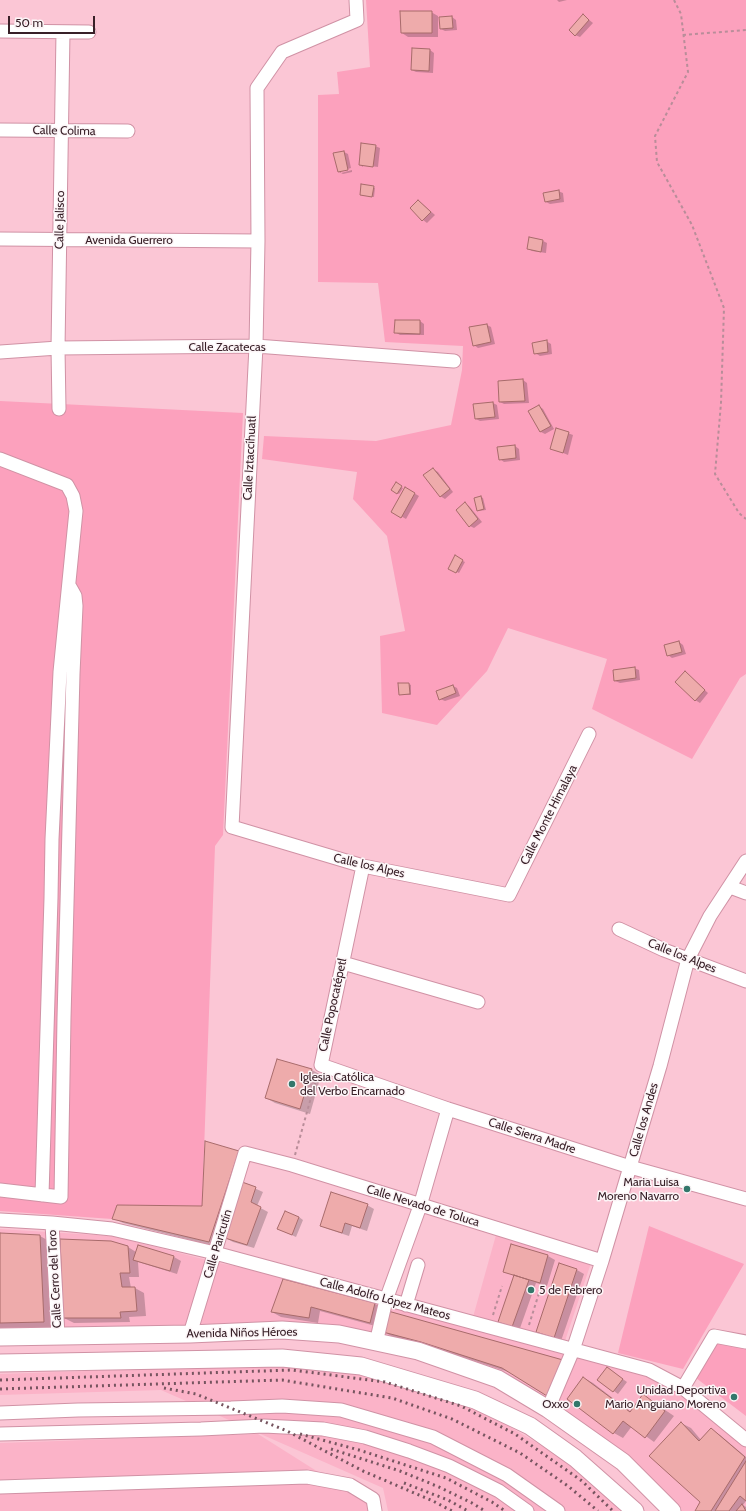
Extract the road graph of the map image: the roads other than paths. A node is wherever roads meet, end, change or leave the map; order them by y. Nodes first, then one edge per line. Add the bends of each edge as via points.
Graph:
1 (356, 0) edge
2 (0, 31) edge
3 (63, 32) junction
4 (89, 32) dead end
5 (0, 130) edge
6 (62, 131) junction
7 (128, 131) dead end
8 (0, 239) edge
9 (59, 240) junction
10 (258, 241) junction
11 (256, 346) junction
12 (58, 348) junction
13 (0, 352) edge
14 (454, 361) dead end
15 (59, 409) dead end
16 (0, 458) edge
17 (68, 583) junction
18 (589, 734) dead end
19 (232, 827) joint
20 (746, 861) edge
21 (364, 866) junction
22 (730, 887) junction
23 (746, 894) edge
24 (509, 895) joint
25 (619, 929) dead end
26 (688, 959) junction
27 (342, 963) junction
28 (746, 981) edge
29 (478, 1002) dead end
30 (321, 1065) joint
31 (448, 1110) junction
32 (244, 1153) joint
33 (630, 1167) junction
34 (0, 1190) edge
35 (42, 1195) junction
36 (746, 1199) edge
37 (420, 1206) junction
38 (0, 1220) edge
39 (52, 1223) junction
40 (215, 1253) junction
41 (602, 1261) junction
42 (418, 1265) dead end
43 (386, 1300) junction
44 (406, 1305) junction
45 (190, 1334) junction
46 (58, 1336) junction
47 (0, 1337) edge
48 (746, 1342) edge
49 (376, 1343) junction
50 (573, 1350) junction
51 (0, 1363) edge
52 (683, 1388) junction
53 (548, 1409) junction
54 (0, 1413) edge
55 (0, 1434) edge
56 (746, 1440) edge
57 (0, 1487) edge
58 (375, 1511) edge
59 (527, 1511) edge
60 (558, 1511) edge
61 (635, 1511) edge
62 (672, 1511) edge

1 - 10 street, Calle Iztaccíhuatl via 357,20 282,52 257,88
2 - 3 street
3 - 4 street
3 - 6 street, Calle Jalisco
5 - 6 street, Calle Colima
6 - 7 street, Calle Colima
6 - 9 street, Calle Jalisco
8 - 9 street, Avenida Guerrero
9 - 10 street, Avenida Guerrero
9 - 12 street, Calle Jalisco
10 - 11 street, Calle Iztaccíhuatl
11 - 12 street, Calle Zacatecas
11 - 14 street, Calle Zacatecas
11 - 19 street, Calle Iztaccíhuatl
12 - 13 street, Calle Zacatecas
12 - 15 street, Calle Jalisco
16 - 17 street via 67,485 73,496 76,511 74,546
17 - 35 street via 60,672 52,839
17 - 35 street via 75,596 76,606 61,1197
18 - 24 street, Calle Monte Himalaya
19 - 21 street, Calle los Alpes
20 - 22 street, Calle los Andes
21 - 24 street, Calle los Alpes
21 - 27 street, Calle Popocatépetl
22 - 23 street
22 - 26 street, Calle los Andes via 710,916
25 - 26 street, Calle los Alpes
26 - 28 street, Calle los Alpes
26 - 33 street, Calle los Andes
27 - 29 street
27 - 30 street, Calle Popocatépetl
30 - 31 street, Calle Sierra Madre
31 - 33 street, Calle Sierra Madre
31 - 37 street
32 - 37 street, Calle Nevado de Toluca via 292,1165
32 - 40 street, Calle Paricutín
33 - 36 street, Calle Sierra Madre
33 - 41 street, Calle los Andes
34 - 35 street
37 - 41 street, Calle Nevado de Toluca
37 - 43 street
38 - 39 street, Calle Adolfo López Mateos
39 - 40 street, Calle Adolfo López Mateos via 112,1229
39 - 46 street, Calle Cerro del Toro
40 - 43 street, Calle Adolfo López Mateos
40 - 45 street, Calle Paricutín
41 - 50 street, Calle los Andes
42 - 44 street
43 - 44 street, Calle Adolfo López Mateos
43 - 49 street
44 - 50 street, Calle Adolfo López Mateos
45 - 46 main road, Avenida Niños Héroes
45 - 49 main road, Avenida Niños Héroes via 282,1330 339,1334
46 - 47 main road, Avenida Niños Héroes
48 - 52 street via 714,1336
49 - 53 main road, Avenida Niños Héroes via 418,1351 498,1379
50 - 52 street, Calle Adolfo López Mateos via 649,1370
50 - 53 street, Calle los Andes
51 - 61 main road via 282,1358 361,1366 475,1400 530,1426 575,1458
52 - 56 street, Calle Adolfo López Mateos
53 - 62 main road, Avenida Niños Héroes via 623,1462
54 - 60 street via 282,1406 341,1410 433,1437 507,1475
55 - 59 street via 264,1426 322,1428 409,1450 449,1466 499,1491
57 - 58 street via 307,1477 350,1484 373,1499

